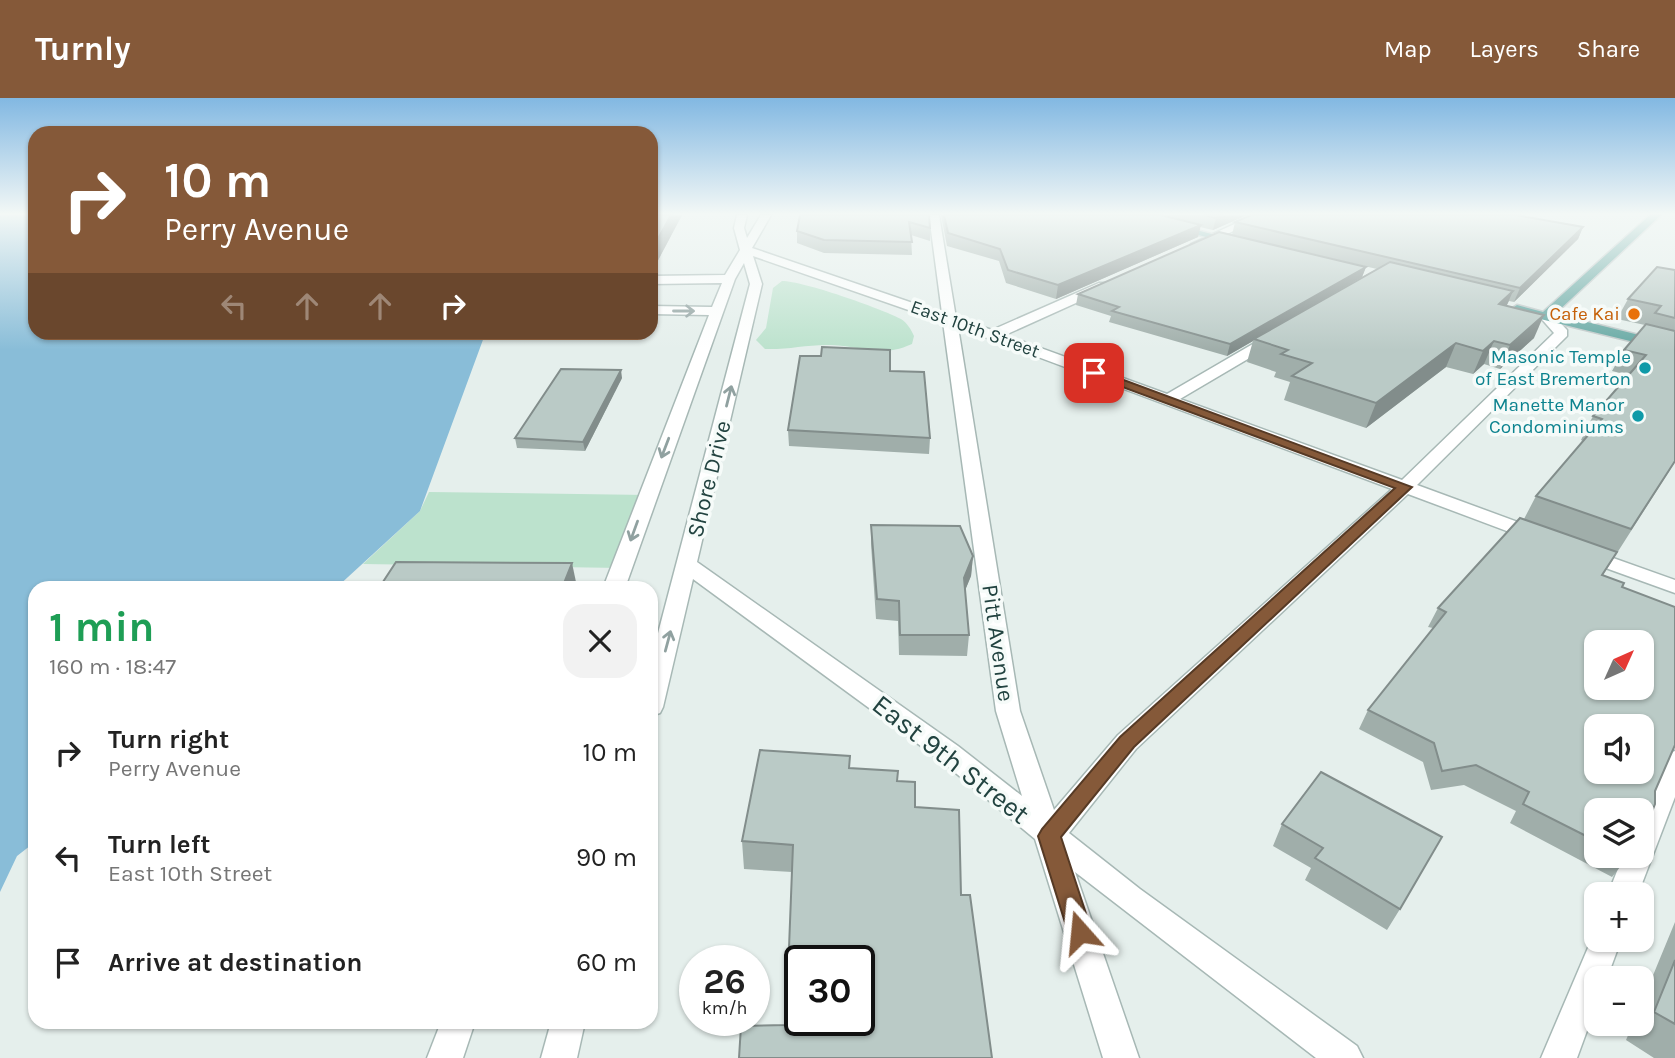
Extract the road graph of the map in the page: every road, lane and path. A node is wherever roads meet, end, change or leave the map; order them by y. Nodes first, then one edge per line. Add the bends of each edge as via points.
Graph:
1 (741, 260) edge
2 (750, 260) edge
3 (776, 260) edge
4 (941, 260) edge
5 (1607, 260) edge
6 (1121, 278) edge
7 (729, 279) junction
8 (658, 280) edge
9 (1509, 307) edge
10 (658, 310) edge
11 (717, 311) junction
12 (1546, 316) junction
13 (951, 320) junction
14 (1285, 331) edge
15 (993, 335) junction
16 (1675, 348) edge
17 (1167, 400) junction
18 (1405, 487) junction
19 (688, 565) junction
20 (617, 581) edge
21 (1675, 587) edge
22 (658, 680) edge
23 (1675, 761) edge
24 (1654, 816) edge
25 (1049, 836) junction
26 (1600, 952) edge
27 (455, 1029) edge
28 (566, 1029) edge
29 (445, 1058) edge
30 (559, 1058) edge
31 (1121, 1058) edge
32 (1345, 1058) edge
33 (1559, 1058) edge

1 - 7 street, Shore Drive
19 -> 2 street, Shore Drive via 756,284
3 - 13 street, East 10th Street
4 - 13 street, Pitt Avenue
5 - 12 main road
6 - 15 street
7 - 8 street
7 - 11 street, Shore Drive
9 - 12 main road
10 -> 11 street
11 -> 20 street, Shore Drive
12 - 16 main road
12 - 18 street via 1562,333
13 - 15 street, East 10th Street
13 - 25 street, Pitt Avenue via 1008,711
14 - 17 street
15 - 17 street, East 10th Street
17 - 18 street, East 10th Street
18 - 21 street, East 10th Street
18 - 25 street via 1127,742
22 -> 19 street, Shore Drive
19 - 25 street, East 9th Street via 949,753
23 - 24 street
25 - 31 street, Pitt Avenue
25 - 32 street, East 9th Street
26 - 33 street
27 - 29 street
28 - 30 street

